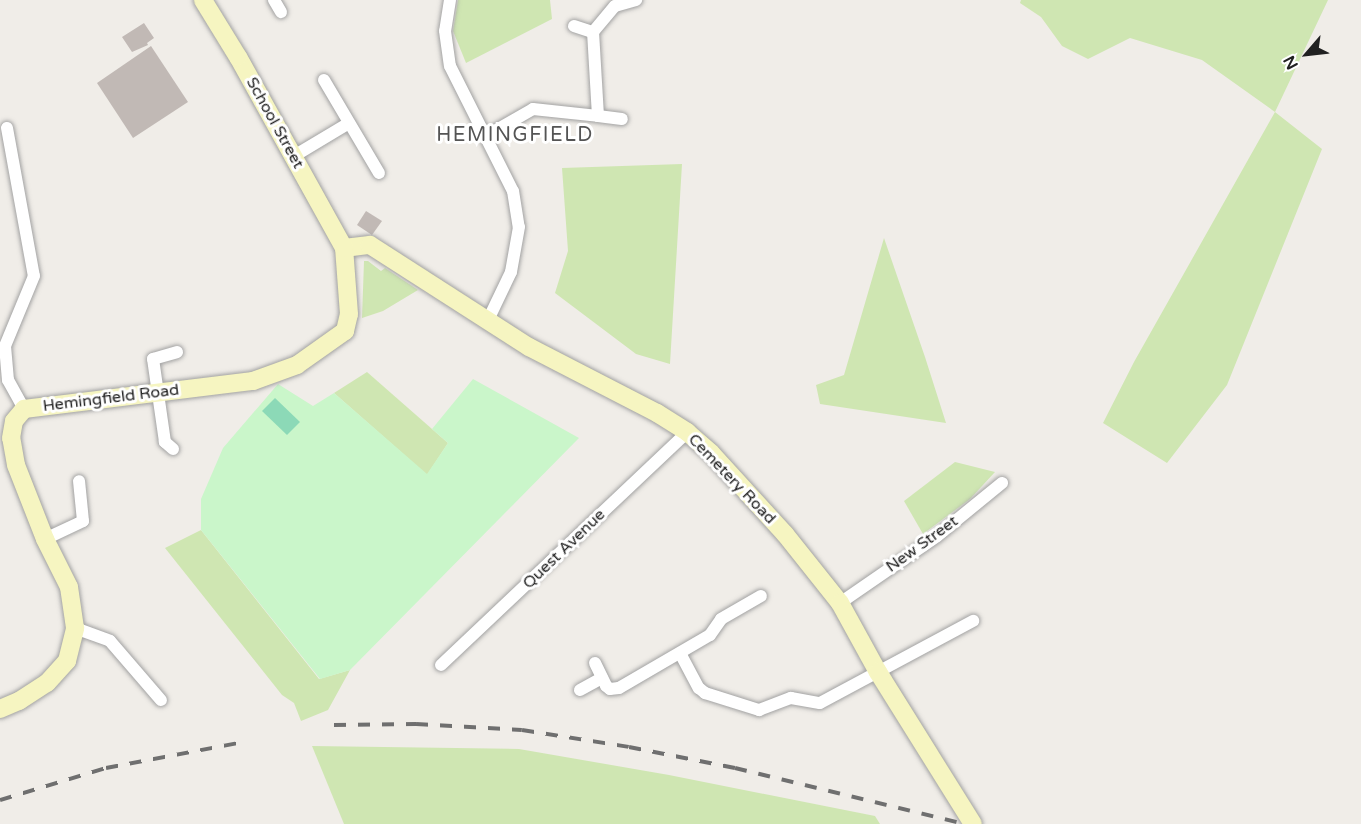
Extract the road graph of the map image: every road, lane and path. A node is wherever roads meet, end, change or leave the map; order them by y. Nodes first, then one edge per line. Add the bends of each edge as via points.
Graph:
1 (203, 0) edge
2 (274, 0) edge
3 (450, 0) edge
4 (636, 0) edge
5 (281, 12) dead end
6 (574, 26) dead end
7 (593, 32) junction
8 (324, 80) dead end
9 (597, 116) junction
10 (622, 119) dead end
11 (349, 123) junction
12 (8, 128) dead end
13 (486, 136) junction
14 (294, 156) junction
15 (379, 173) dead end
16 (344, 248) junction
17 (488, 320) junction
18 (177, 352) dead end
19 (158, 391) junction
20 (24, 409) junction
21 (687, 432) junction
22 (173, 449) dead end
23 (79, 481) dead end
24 (1002, 483) dead end
25 (45, 539) junction
26 (761, 596) dead end
27 (840, 603) junction
28 (973, 621) dead end
29 (75, 628) junction
30 (680, 653) junction
31 (594, 663) dead end
32 (441, 665) dead end
33 (878, 672) junction
34 (602, 678) junction
35 (580, 690) dead end
36 (161, 700) dead end
37 (0, 709) edge
38 (970, 820) edge

1 - 14 street, School Street
2 - 5 street
3 - 13 street via 446,31 450,66
4 - 7 street via 621,3 604,16
6 - 7 street
7 - 9 street
8 - 11 street
9 - 10 street
9 - 13 street via 533,109
11 - 14 street
11 - 15 street
12 - 20 street via 34,276 5,346 8,380
13 - 17 street via 513,191 519,227 511,272
14 - 16 street, School Street
16 - 17 street, Cemetery Road via 370,245
16 - 19 street, Hemingfield Road via 349,314 345,331 297,365 253,381
17 - 21 street, Cemetery Road via 529,347
18 - 19 street via 153,359
19 - 20 street, Hemingfield Road
19 - 22 street via 165,442
20 - 25 street, Hemingfield Road via 14,422 11,438 16,465
21 - 27 street, Cemetery Road via 785,534
21 - 32 street, Quest Avenue
23 - 25 street via 83,521
24 - 27 street, New Street via 937,536
25 - 29 street, Hemingfield Road via 69,588
26 - 30 street via 725,615 713,632
27 - 33 street, Cemetery Road
28 - 33 street
29 - 36 street via 110,641
29 - 37 street, Hemingfield Road via 67,661 47,683
30 - 33 street via 705,693 759,710 791,698 820,703
30 - 34 street via 619,688 610,689
31 - 34 street
33 - 38 street, Cemetery Road
34 - 35 street

